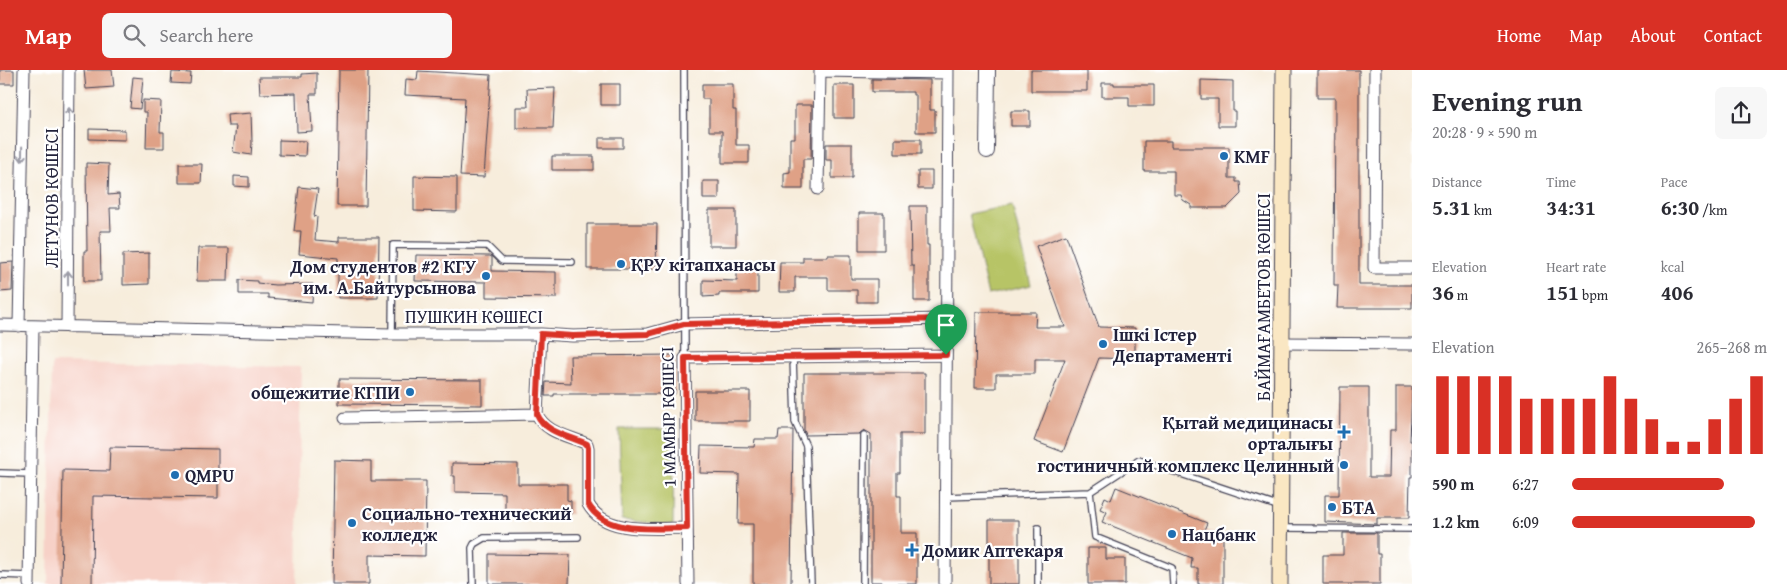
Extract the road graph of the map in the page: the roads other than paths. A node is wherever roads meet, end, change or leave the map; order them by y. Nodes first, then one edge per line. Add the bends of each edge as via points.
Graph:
1 (24, 70) edge
2 (69, 70) edge
3 (684, 70) edge
4 (988, 70) edge
5 (1284, 70) edge
6 (1374, 70) edge
7 (948, 71) edge
8 (988, 151) dead end
9 (818, 189) dead end
10 (572, 262) dead end
11 (1412, 268) edge
12 (947, 319) junction
13 (684, 324) junction
14 (0, 325) edge
15 (19, 326) junction
16 (33, 326) junction
17 (67, 326) junction
18 (392, 334) junction
19 (541, 334) junction
20 (1282, 343) junction
21 (1412, 344) edge
22 (946, 355) junction
23 (793, 357) junction
24 (685, 358) junction
25 (537, 414) junction
26 (345, 418) dead end
27 (864, 435) dead end
28 (0, 473) edge
29 (31, 474) junction
30 (1090, 492) junction
31 (945, 497) junction
32 (1280, 506) junction
33 (687, 528) junction
34 (1038, 528) dead end
35 (1280, 528) junction
36 (1412, 529) edge
37 (578, 537) dead end
38 (0, 576) edge
39 (29, 580) edge
40 (473, 584) edge
41 (688, 584) edge
42 (811, 584) edge
43 (863, 584) edge
44 (945, 584) edge
45 (1038, 584) edge
46 (1173, 584) edge
47 (1280, 584) edge

1 -> 15 street, ЛЕТУНОВ КӨШЕСІ
17 -> 2 street, ЛЕТУНОВ КӨШЕСІ
3 - 13 lane, 1 МАМЫР КӨШЕСІ
4 - 8 street
5 - 20 main road, БАЙМАҒАМБЕТОВ КӨШЕСІ
6 - 11 street via 1374,268
7 - 9 street via 820,71
7 - 12 street
10 - 18 lane via 502,261 487,246 393,245
12 - 13 street, ПУШКИН КӨШЕСІ
12 - 22 street
13 - 19 street, ПУШКИН КӨШЕСІ via 648,334
13 - 24 lane, 1 МАМЫР КӨШЕСІ
14 - 15 street, ПУШКИН КӨШЕСІ
15 - 16 street, ПУШКИН КӨШЕСІ
16 - 17 street, ПУШКИН КӨШЕСІ
16 - 29 street
17 - 18 street, ПУШКИН КӨШЕСІ
18 - 19 street, ПУШКИН КӨШЕСІ
19 - 25 street
20 - 21 street
20 - 32 main road, БАЙМАҒАМБЕТОВ КӨШЕСІ
22 - 23 street
22 - 31 street
23 - 24 street
23 - 42 lane via 795,422 806,446
24 - 33 street, 1 МАМЫР КӨШЕСІ
25 - 26 street
25 - 33 street via 544,425 567,438 587,444 588,504 598,517 616,525
27 - 43 lane
28 - 29 lane
29 - 39 street
30 - 31 lane
30 - 32 lane via 1139,460
30 - 46 lane via 1094,536 1172,568
31 - 44 street
32 - 35 main road, БАЙМАҒАМБЕТОВ КӨШЕСІ
33 - 41 street, 1 МАМЫР КӨШЕСІ
34 - 45 lane
35 - 36 lane
35 - 47 main road, БАЙМАҒАМБЕТОВ КӨШЕСІ
37 - 40 lane via 478,540 472,548
38 - 39 lane

